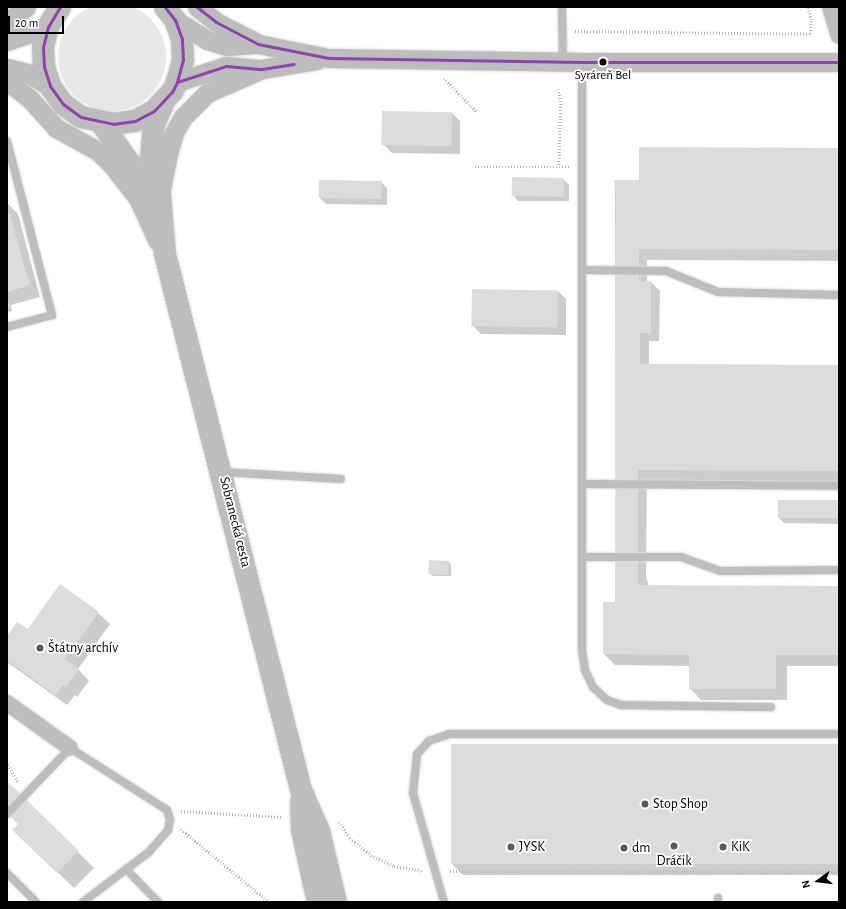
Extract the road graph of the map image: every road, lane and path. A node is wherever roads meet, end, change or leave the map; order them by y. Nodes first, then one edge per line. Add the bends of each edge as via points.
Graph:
1 (26, 7) edge
2 (60, 7) edge
3 (197, 7) edge
4 (562, 7) edge
5 (808, 7) edge
6 (830, 7) edge
7 (170, 14) edge
8 (7, 22) edge
9 (48, 27) junction
10 (562, 30) junction
11 (839, 36) edge
12 (7, 41) edge
13 (258, 44) junction
14 (329, 58) junction
15 (563, 62) junction
16 (582, 62) junction
17 (839, 62) edge
18 (7, 68) edge
19 (262, 69) junction
20 (444, 78) dead end
21 (7, 81) edge
22 (177, 82) junction
23 (50, 86) junction
24 (558, 89) dead end
25 (162, 104) junction
26 (476, 111) dead end
27 (102, 124) junction
28 (7, 141) edge
29 (475, 167) dead end
30 (559, 167) junction
31 (582, 167) junction
32 (151, 199) junction
33 (582, 270) junction
34 (839, 295) edge
35 (7, 327) edge
36 (222, 472) junction
37 (341, 479) dead end
38 (582, 484) junction
39 (839, 486) edge
40 (582, 557) junction
41 (839, 570) edge
42 (7, 703) edge
43 (771, 707) dead end
44 (839, 734) edge
45 (70, 748) junction
46 (7, 762) edge
47 (301, 790) junction
48 (26, 794) junction
49 (167, 810) junction
50 (7, 814) edge
51 (283, 817) dead end
52 (170, 820) junction
53 (338, 821) dead end
54 (126, 869) junction
55 (423, 871) dead end
56 (445, 871) dead end
57 (839, 872) edge
58 (7, 873) edge
59 (36, 902) edge
60 (83, 902) edge
61 (158, 902) edge
62 (269, 902) edge
63 (318, 902) edge
64 (336, 902) edge
65 (441, 902) edge

1 - 8 street
2 - 9 main road
3 - 13 street via 216,22
4 - 10 lane
5 - 10 path via 811,20 810,34
6 - 11 street
7 - 13 street via 207,40 227,46
7 - 22 main road via 183,49
9 - 12 street
9 - 23 main road via 43,57
10 - 15 lane
13 - 14 street
14 - 15 street
14 - 19 street
15 - 16 street
16 - 17 street
16 - 31 lane
18 - 23 street via 27,72
19 - 22 street via 226,66
19 - 32 street via 207,93 184,116
20 - 26 path
21 - 32 street via 30,98 56,128 98,151
22 - 25 main road
23 - 27 main road via 72,111
24 - 30 path via 561,101
25 - 27 main road via 135,121
25 - 32 main road via 154,124
27 - 32 main road
28 - 35 lane via 52,315
29 - 30 path
30 - 31 path
31 - 33 lane
32 - 36 main road, Sobranecká cesta
33 - 34 lane via 666,271 718,292
33 - 38 lane
36 - 37 lane
36 - 47 main road, Sobranecká cesta
38 - 39 lane
38 - 40 lane
40 - 41 lane via 681,558 720,571
40 - 43 lane via 582,651 585,670 593,687 606,700 621,705
42 - 45 street
44 - 65 lane via 449,734 429,741 417,754 413,793
45 - 48 lane
45 - 49 lane
46 - 48 path
47 - 63 main road, Sobranecká cesta via 302,830
47 - 64 main road, Sobranecká cesta via 319,831
48 - 50 lane
49 - 51 path
49 - 52 lane
52 - 54 lane via 168,830 149,852
52 - 62 path
53 - 55 path via 350,838 371,855 394,866
54 - 60 lane
54 - 61 lane
56 - 57 path
58 - 59 lane

